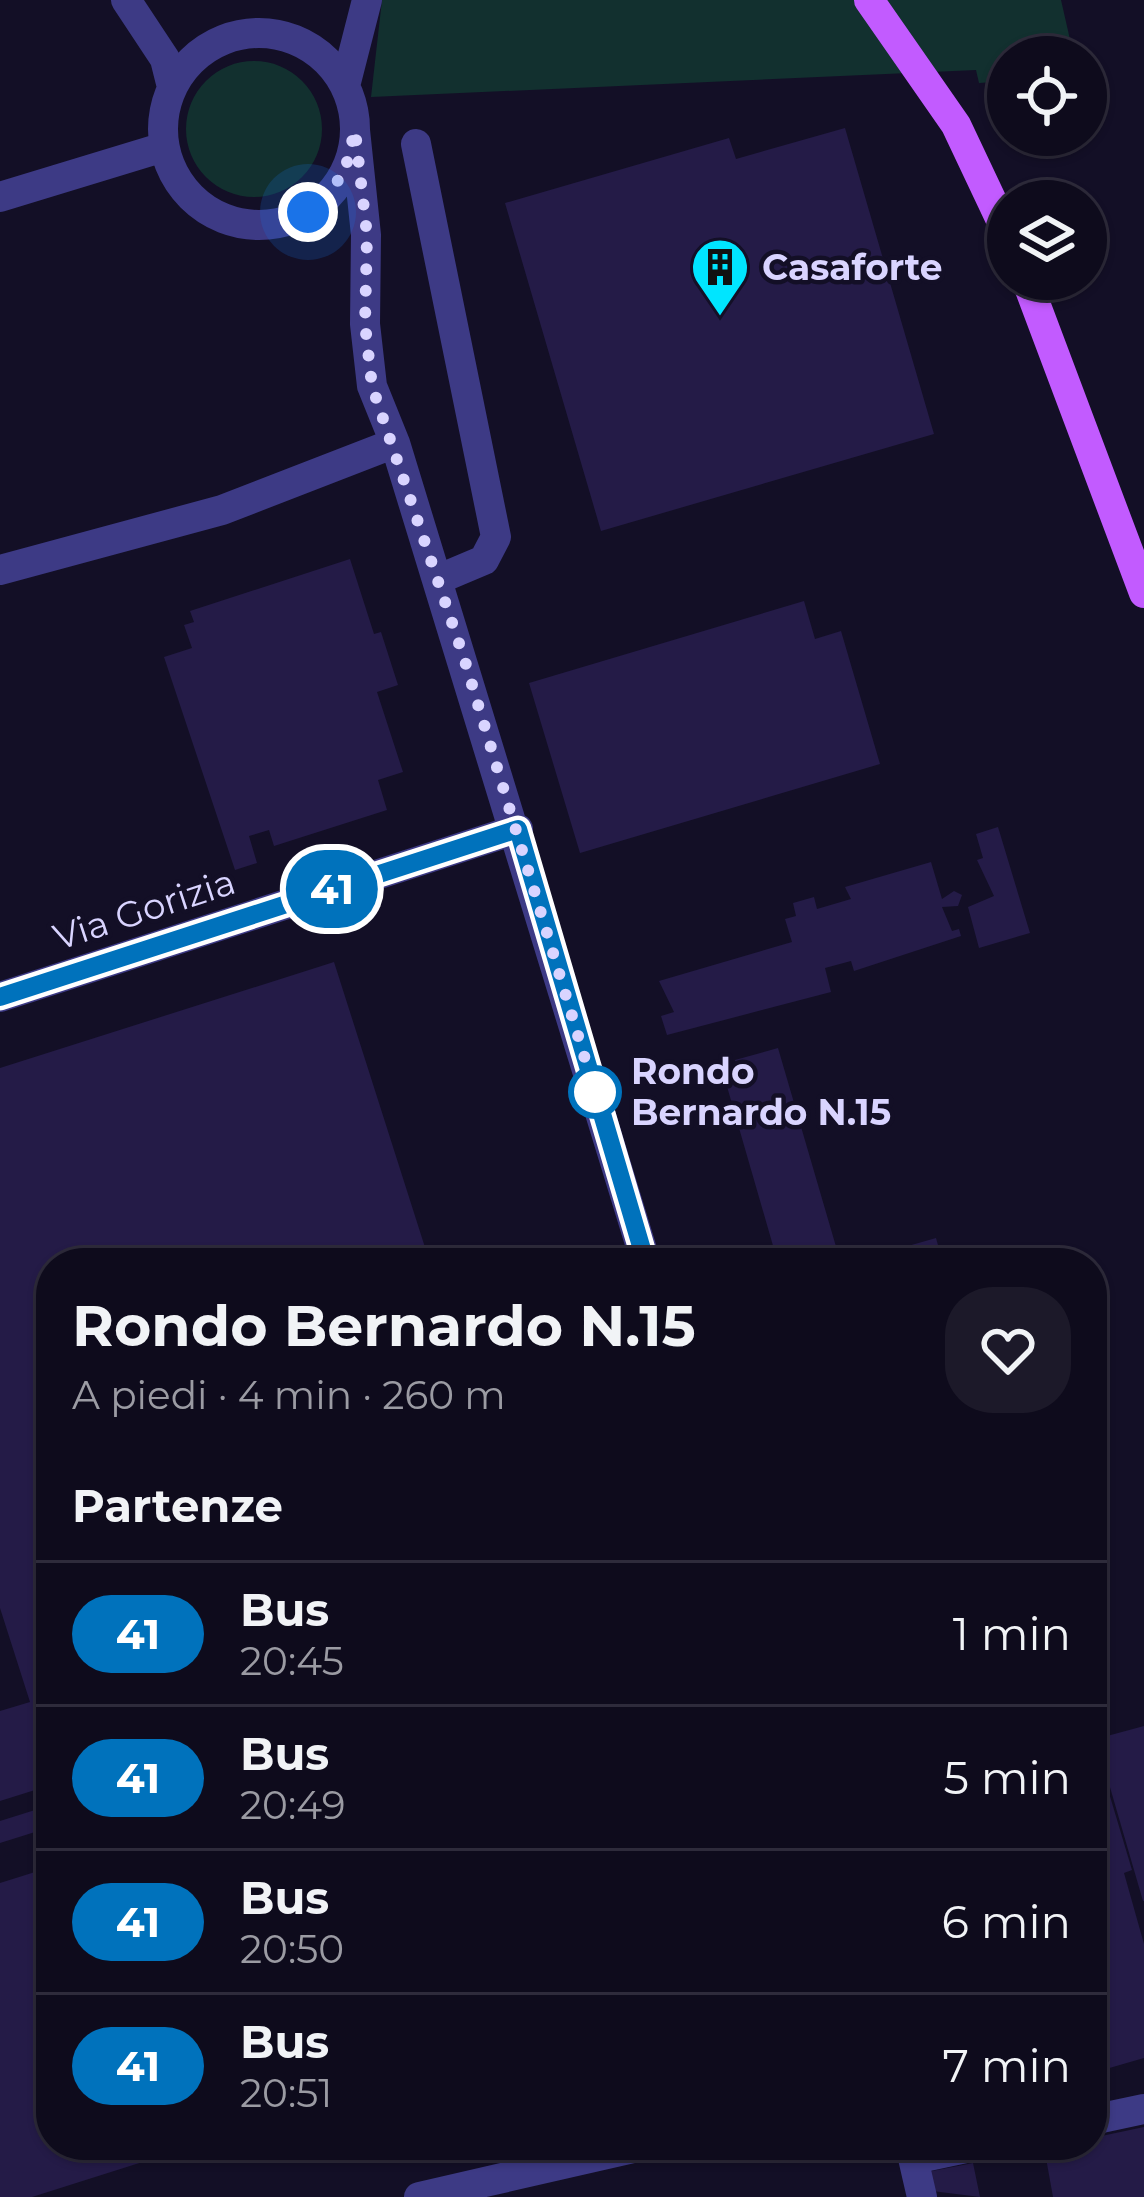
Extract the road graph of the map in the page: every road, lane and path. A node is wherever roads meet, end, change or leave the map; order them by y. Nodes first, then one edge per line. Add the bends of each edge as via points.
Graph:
1 (127, 0) edge
2 (367, 0) edge
3 (869, 0) edge
4 (345, 86) junction
5 (172, 87) junction
6 (355, 130) junction
7 (416, 144) dead end
8 (164, 147) junction
9 (987, 191) edge
10 (0, 197) edge
11 (1034, 300) edge
12 (395, 442) junction
13 (0, 570) edge
14 (439, 579) junction
15 (1144, 592) edge
16 (518, 829) junction
17 (0, 997) edge
18 (642, 1248) edge
19 (1144, 2109) edge
20 (1107, 2117) edge
21 (581, 2160) edge
22 (914, 2160) edge
23 (419, 2197) edge
24 (922, 2197) edge

1 - 5 street
2 - 4 street
3 - 9 main road via 956,125
4 - 5 street via 299,41 270,33 213,44
4 - 6 street
5 - 8 street
6 - 8 street via 331,193 279,224 219,217 175,176
6 - 12 street via 372,386
7 - 14 street via 496,537 484,560
8 - 10 street
11 - 15 main road
12 - 13 street via 222,510
12 - 14 street
14 - 16 street
16 - 17 street, Via Gorizia
16 - 18 street
19 - 20 street
21 - 23 street
22 - 24 street

